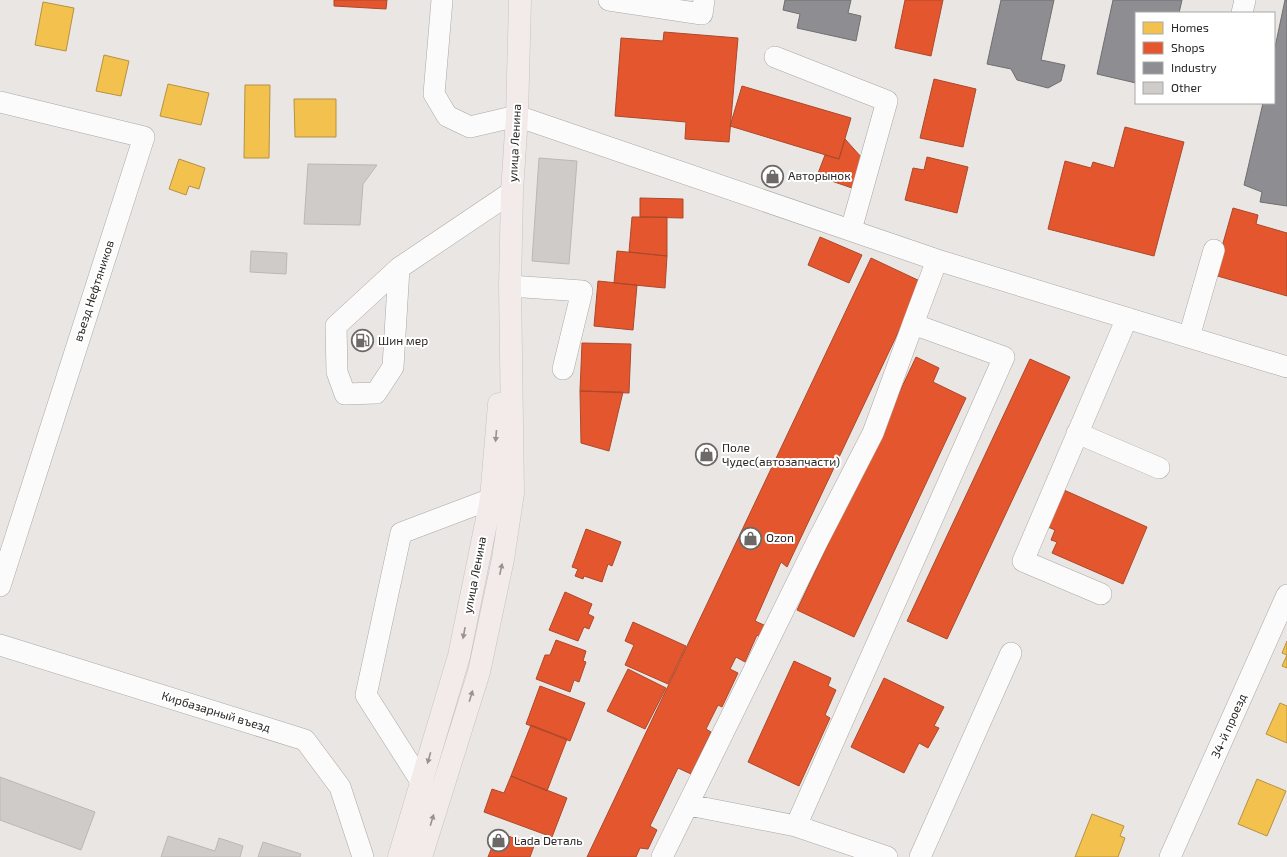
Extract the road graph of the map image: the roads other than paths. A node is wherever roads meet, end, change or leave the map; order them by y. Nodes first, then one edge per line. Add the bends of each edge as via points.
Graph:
1 (442, 0) edge
2 (520, 0) edge
3 (609, 0) edge
4 (704, 0) edge
5 (1245, 0) edge
6 (1242, 12) edge
7 (775, 57) dead end
8 (0, 102) edge
9 (517, 116) junction
10 (512, 192) junction
11 (851, 230) junction
12 (1214, 250) dead end
13 (937, 260) junction
14 (399, 268) junction
15 (510, 286) junction
16 (1127, 318) junction
17 (914, 324) junction
18 (1189, 337) junction
19 (1287, 367) edge
20 (563, 369) dead end
21 (1077, 432) junction
22 (1159, 468) dead end
23 (490, 499) junction
24 (0, 586) edge
25 (1102, 594) dead end
26 (1287, 595) edge
27 (0, 645) edge
28 (1011, 653) dead end
29 (422, 783) junction
30 (689, 805) junction
31 (796, 826) junction
32 (363, 857) edge
33 (399, 857) edge
34 (421, 857) edge
35 (662, 857) edge
36 (887, 857) edge
37 (920, 857) edge
38 (1170, 857) edge

1 - 9 street via 434,94 447,116 470,127
2 - 9 main road, улица Ленина
3 - 4 street via 702,14
5 - 6 street
7 - 11 street via 887,101
8 - 24 street, въезд Нефтяников via 144,137
9 - 10 main road, улица Ленина
9 - 11 street
10 - 14 street
10 - 15 main road, улица Ленина
11 - 13 street
12 - 18 street
13 - 16 street
13 - 17 street
14 - 14 street via 336,326 337,372 345,394 376,394 393,368
15 - 20 street via 582,291
15 -> 23 main road, улица Ленина
34 -> 15 main road, улица Ленина via 478,672 503,559 513,492
16 - 18 street
16 - 21 street
17 - 30 street via 873,433
17 - 31 street via 1004,357
18 - 19 street
21 - 22 street
21 - 25 street via 1023,561
23 -> 29 main road, улица Ленина via 459,656
23 - 29 street via 401,533 366,695
26 - 38 street, 34-й проезд
27 - 32 street, Кирбазарный въезд via 305,740 340,787
28 - 37 street
29 - 33 main road, улица Ленина
30 - 31 street
30 - 35 street
31 - 36 street

